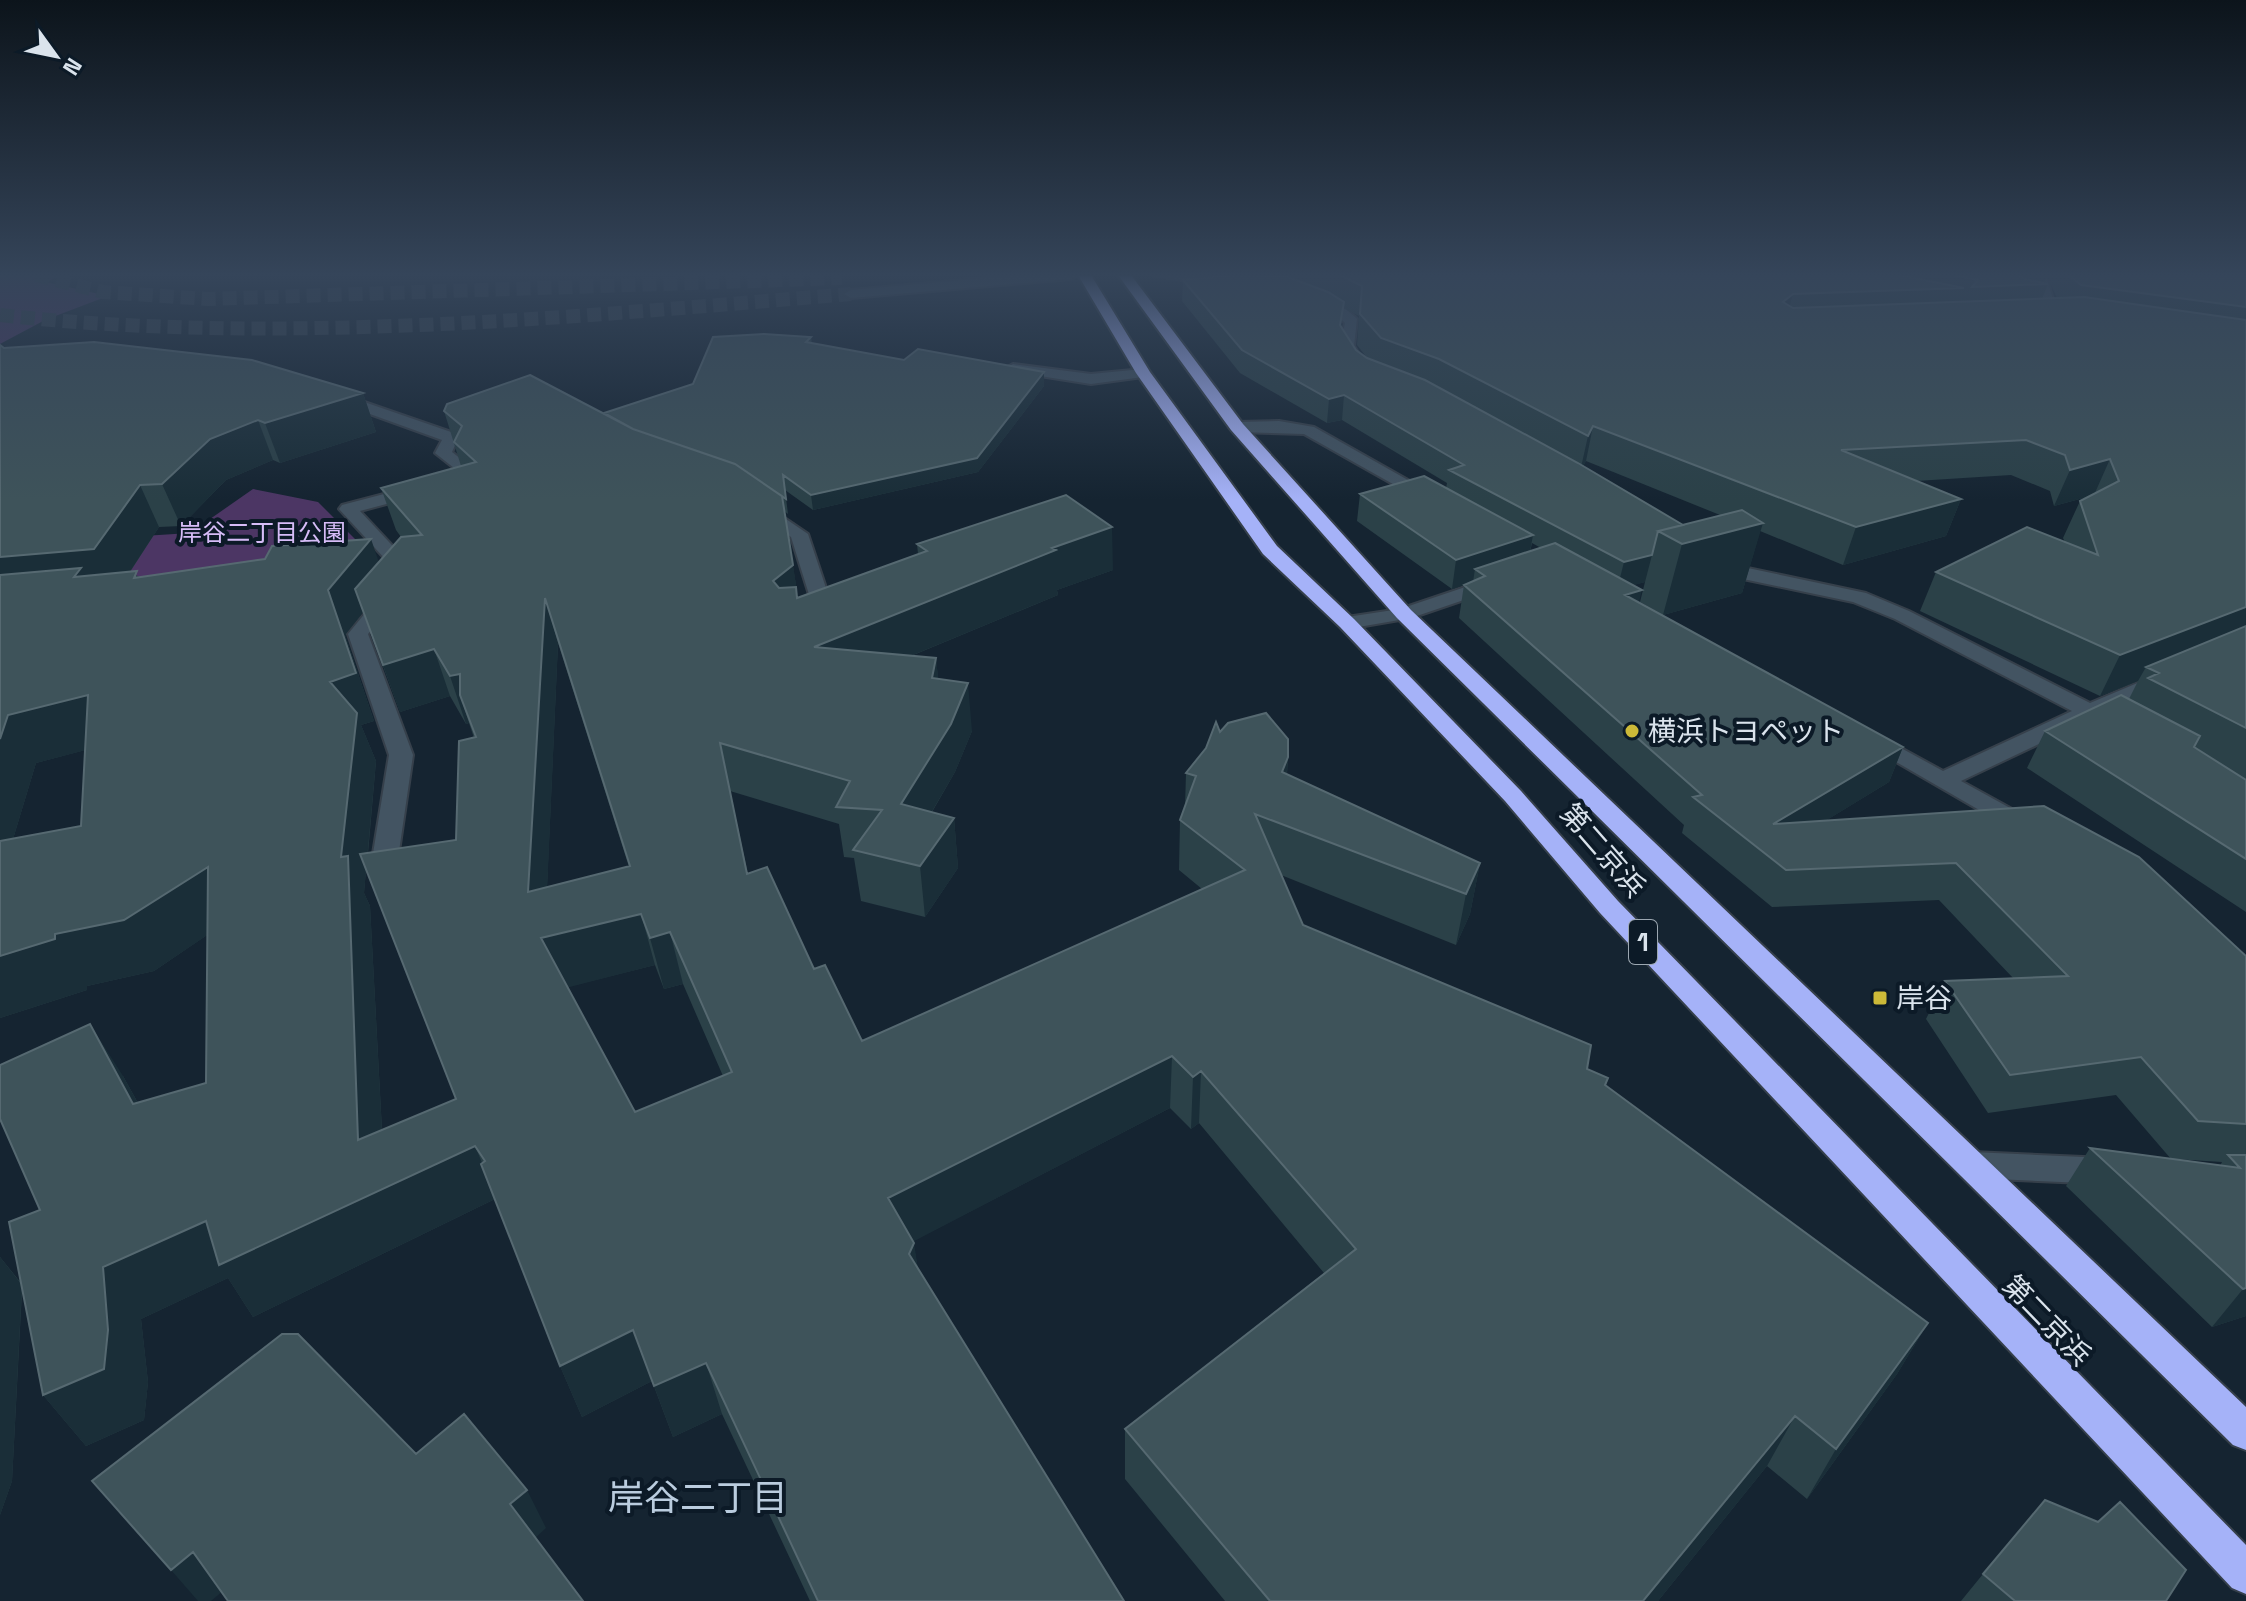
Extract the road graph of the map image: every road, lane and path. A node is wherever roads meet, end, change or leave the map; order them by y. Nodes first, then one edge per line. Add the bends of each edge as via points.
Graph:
1 (1129, 350) edge
2 (1180, 350) edge
3 (1349, 350) edge
4 (989, 365) edge
5 (1143, 373) junction
6 (1371, 376) edge
7 (318, 390) edge
8 (503, 418) edge
9 (1237, 427) junction
10 (451, 438) junction
11 (750, 499) edge
12 (1442, 504) edge
13 (1711, 569) edge
14 (1507, 579) edge
15 (1404, 614) junction
16 (1347, 623) junction
17 (794, 626) edge
18 (2189, 670) edge
19 (2089, 711) junction
20 (1848, 728) edge
21 (2141, 739) edge
22 (1944, 780) junction
23 (2049, 840) edge
24 (383, 872) edge
25 (1972, 1165) junction
26 (2137, 1173) edge
27 (2246, 1432) edge
28 (2246, 1574) edge

1 - 5 highway, 第二京浜 / 1
2 - 9 highway, 第二京浜
3 - 6 street
4 - 5 street via 1091,379
5 - 16 highway, 第二京浜 / 1 via 1270,550
7 - 10 street
8 - 10 street
9 - 12 street via 1308,430
9 - 15 highway, 第二京浜
10 - 24 street via 443,453 463,467 456,480 348,509 382,556 408,573 358,634 401,755
11 - 17 street via 799,534 809,557 822,606
13 - 19 street via 1859,597
14 - 15 street
15 - 16 street
15 - 25 highway, 第二京浜
16 - 28 highway, 第二京浜 / 1 via 1513,796 1609,907
18 - 19 street
19 - 21 street
19 - 22 street
20 - 22 street
22 - 23 street
25 - 26 street
25 - 27 highway, 第二京浜

